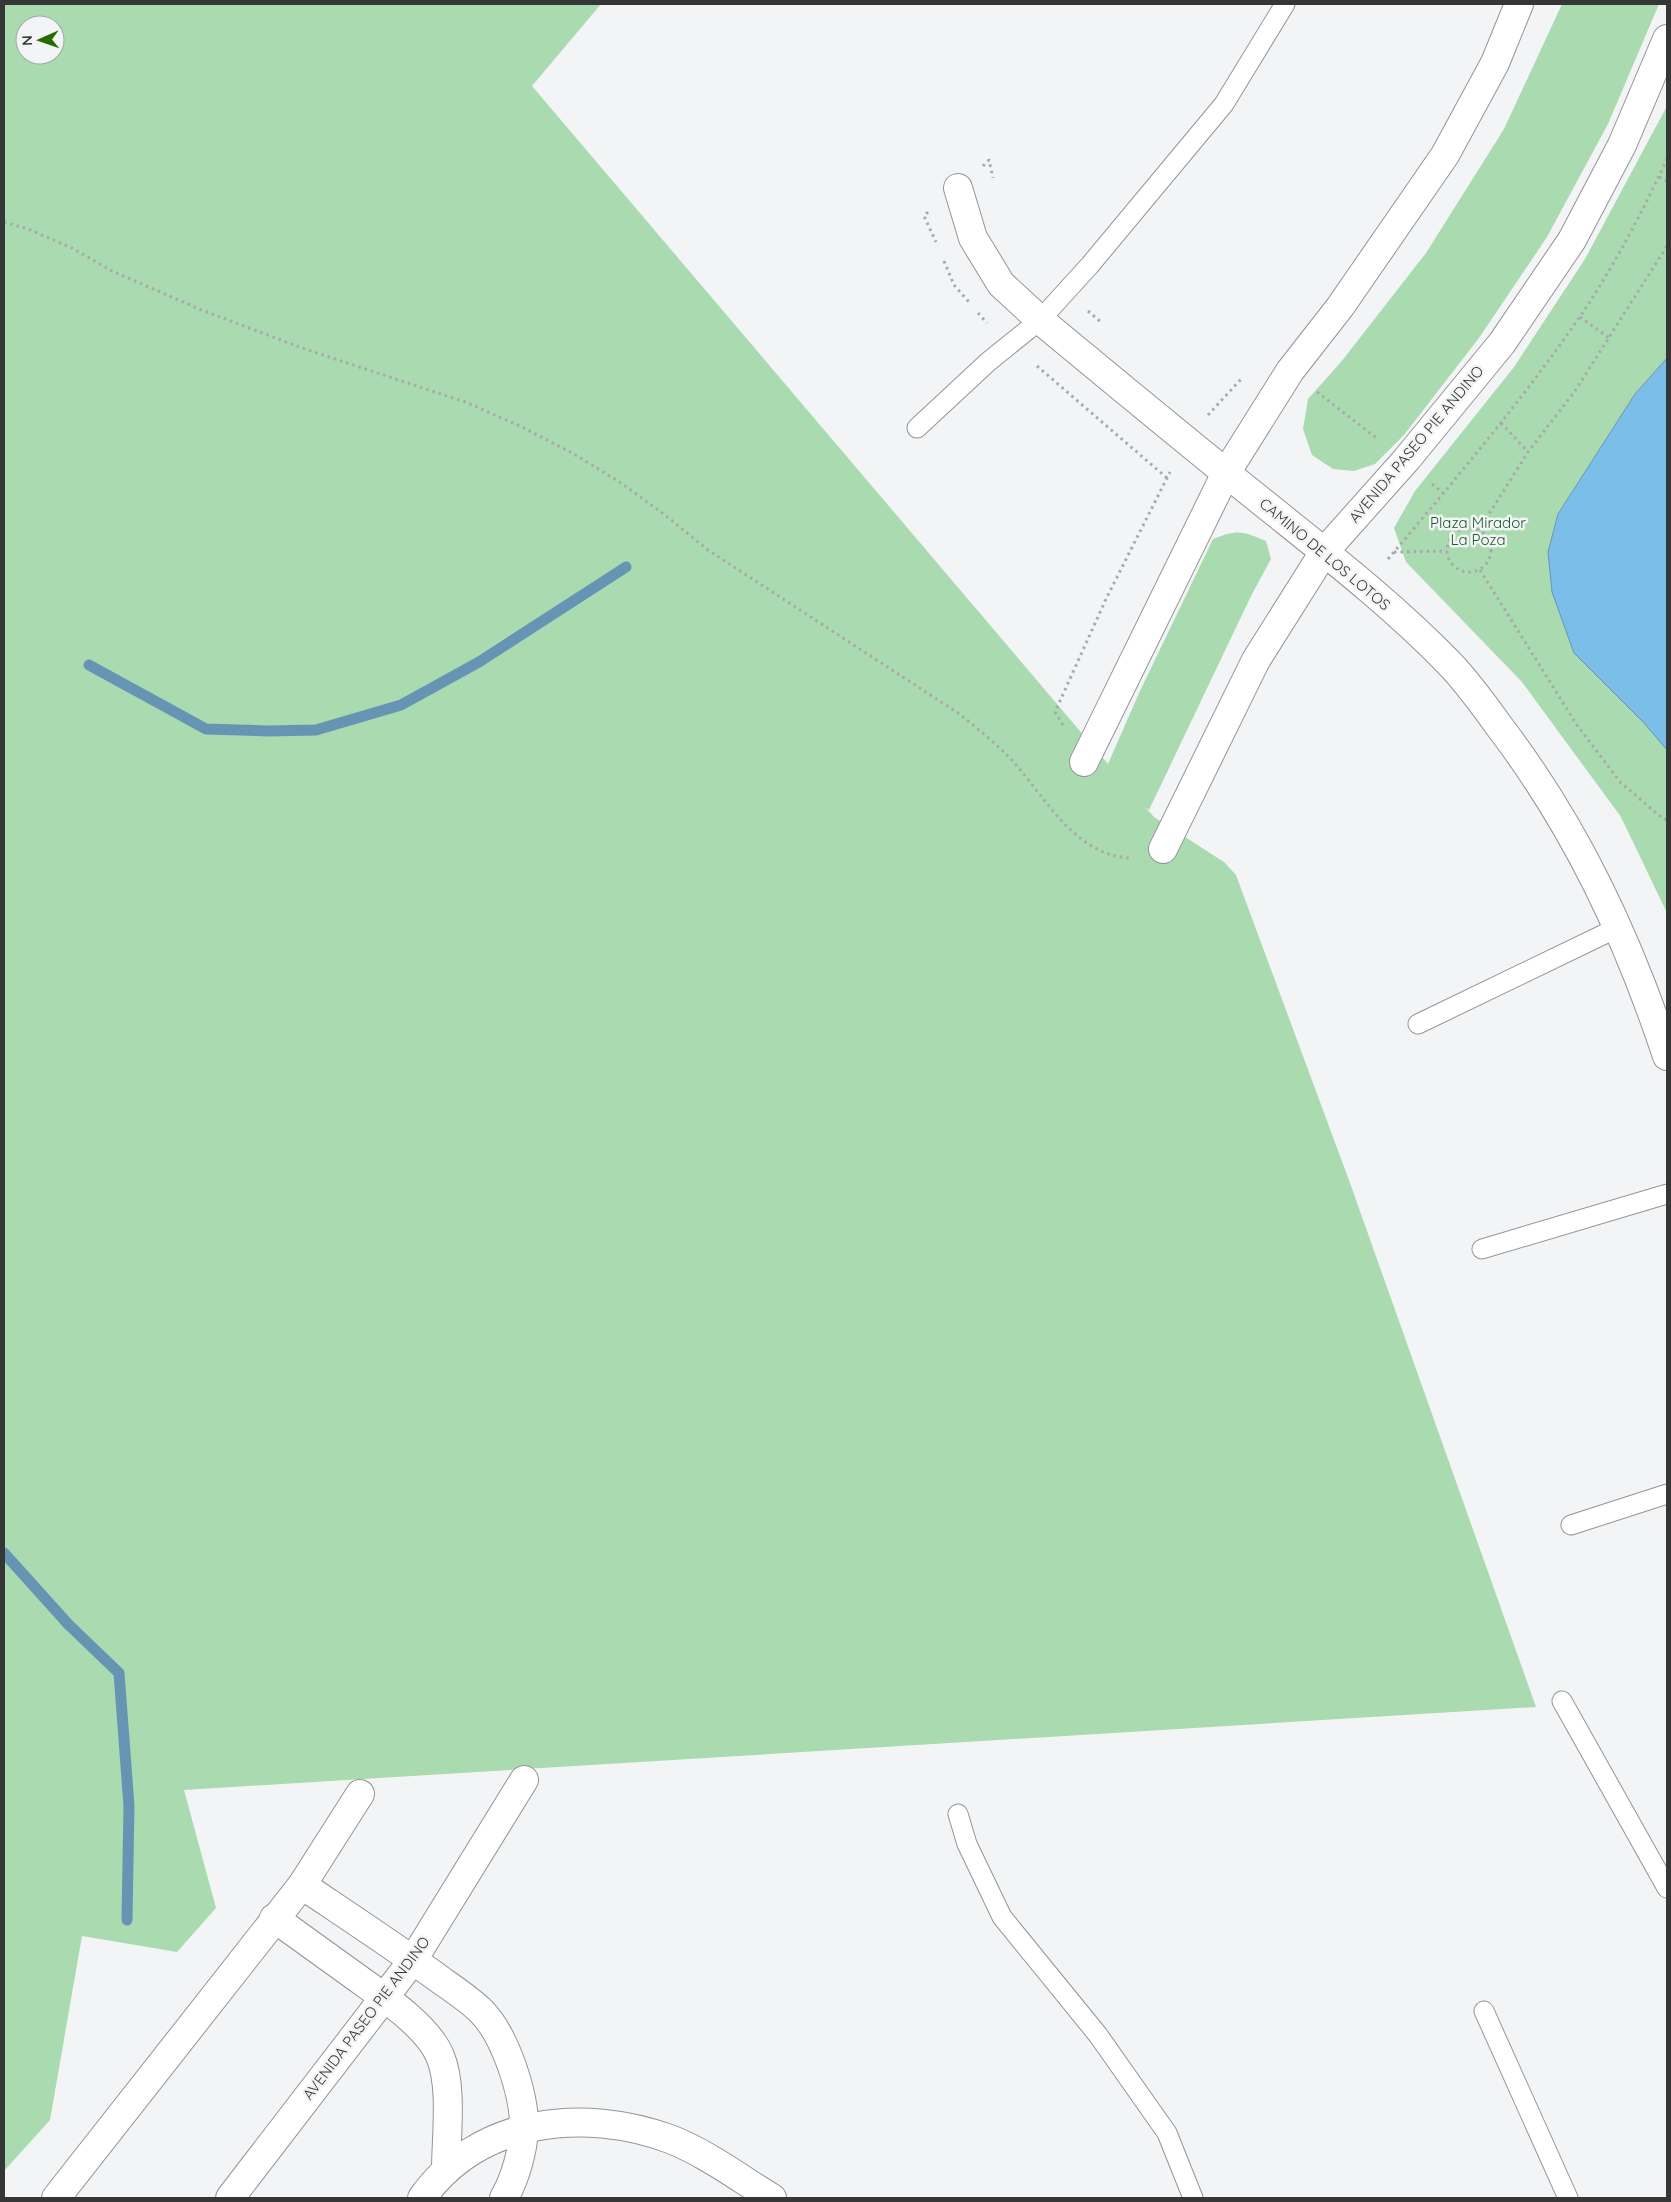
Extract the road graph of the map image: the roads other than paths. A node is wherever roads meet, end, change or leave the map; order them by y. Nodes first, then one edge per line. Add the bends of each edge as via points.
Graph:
1 (1285, 4) edge
2 (1519, 4) edge
3 (1667, 39) edge
4 (958, 188) dead end
5 (1040, 320) junction
6 (917, 428) dead end
7 (1226, 473) junction
8 (1324, 552) junction
9 (1084, 762) dead end
10 (1163, 849) road end
11 (1619, 927) junction
12 (1418, 1024) dead end
13 (1667, 1056) edge
14 (1667, 1194) edge
15 (1482, 1249) dead end
16 (1667, 1494) edge
17 (1571, 1525) dead end
18 (1562, 1701) dead end
19 (524, 1780) dead end
20 (360, 1794) dead end
21 (958, 1814) dead end
22 (302, 1885) junction
23 (1667, 1888) edge
24 (274, 1918) junction
25 (413, 1960) junction
26 (385, 1998) junction
27 (1484, 2011) dead end
28 (524, 2129) junction
29 (446, 2170) junction
30 (56, 2198) edge
31 (230, 2198) edge
32 (422, 2198) edge
33 (504, 2198) edge
34 (772, 2198) edge
35 (1193, 2198) edge
36 (1568, 2198) edge

1 - 5 lane via 1224,104
2 - 7 street via 1495,63 1445,155 1340,307 1290,371
3 - 8 street, AVENIDA PASEO PIE ANDINO via 1622,145 1572,240 1502,343 1406,460
4 - 5 street, CAMINO DE LOS LOTOS via 973,238 1002,284
5 - 6 lane via 988,362
5 - 7 street, CAMINO DE LOS LOTOS
7 - 8 street, CAMINO DE LOS LOTOS
7 - 9 street
8 - 10 street, AVENIDA PASEO PIE ANDINO via 1256,660
8 - 11 street, CAMINO DE LOS LOTOS via 1366,585 1450,665 1519,753 1550,799 1587,862
11 - 12 lane
11 - 13 street, CAMINO DE LOS LOTOS via 1647,995
14 - 15 lane
16 - 17 lane
18 - 23 lane
19 - 25 street, AVENIDA PASEO PIE ANDINO
20 - 22 street
21 - 35 lane via 967,1844 1002,1916 1098,2034 1167,2132
22 - 24 street
22 - 25 street
24 - 26 street
24 - 30 street
25 - 26 street, AVENIDA PASEO PIE ANDINO
25 - 28 street via 481,2010 500,2038 521,2098
26 - 29 street via 421,2028 440,2056 448,2112
26 - 31 street, AVENIDA PASEO PIE ANDINO
27 - 36 lane
28 - 29 street via 495,2138
28 - 33 street via 520,2153
28 - 34 street via 561,2123 635,2128 671,2139 704,2155
29 - 32 street

